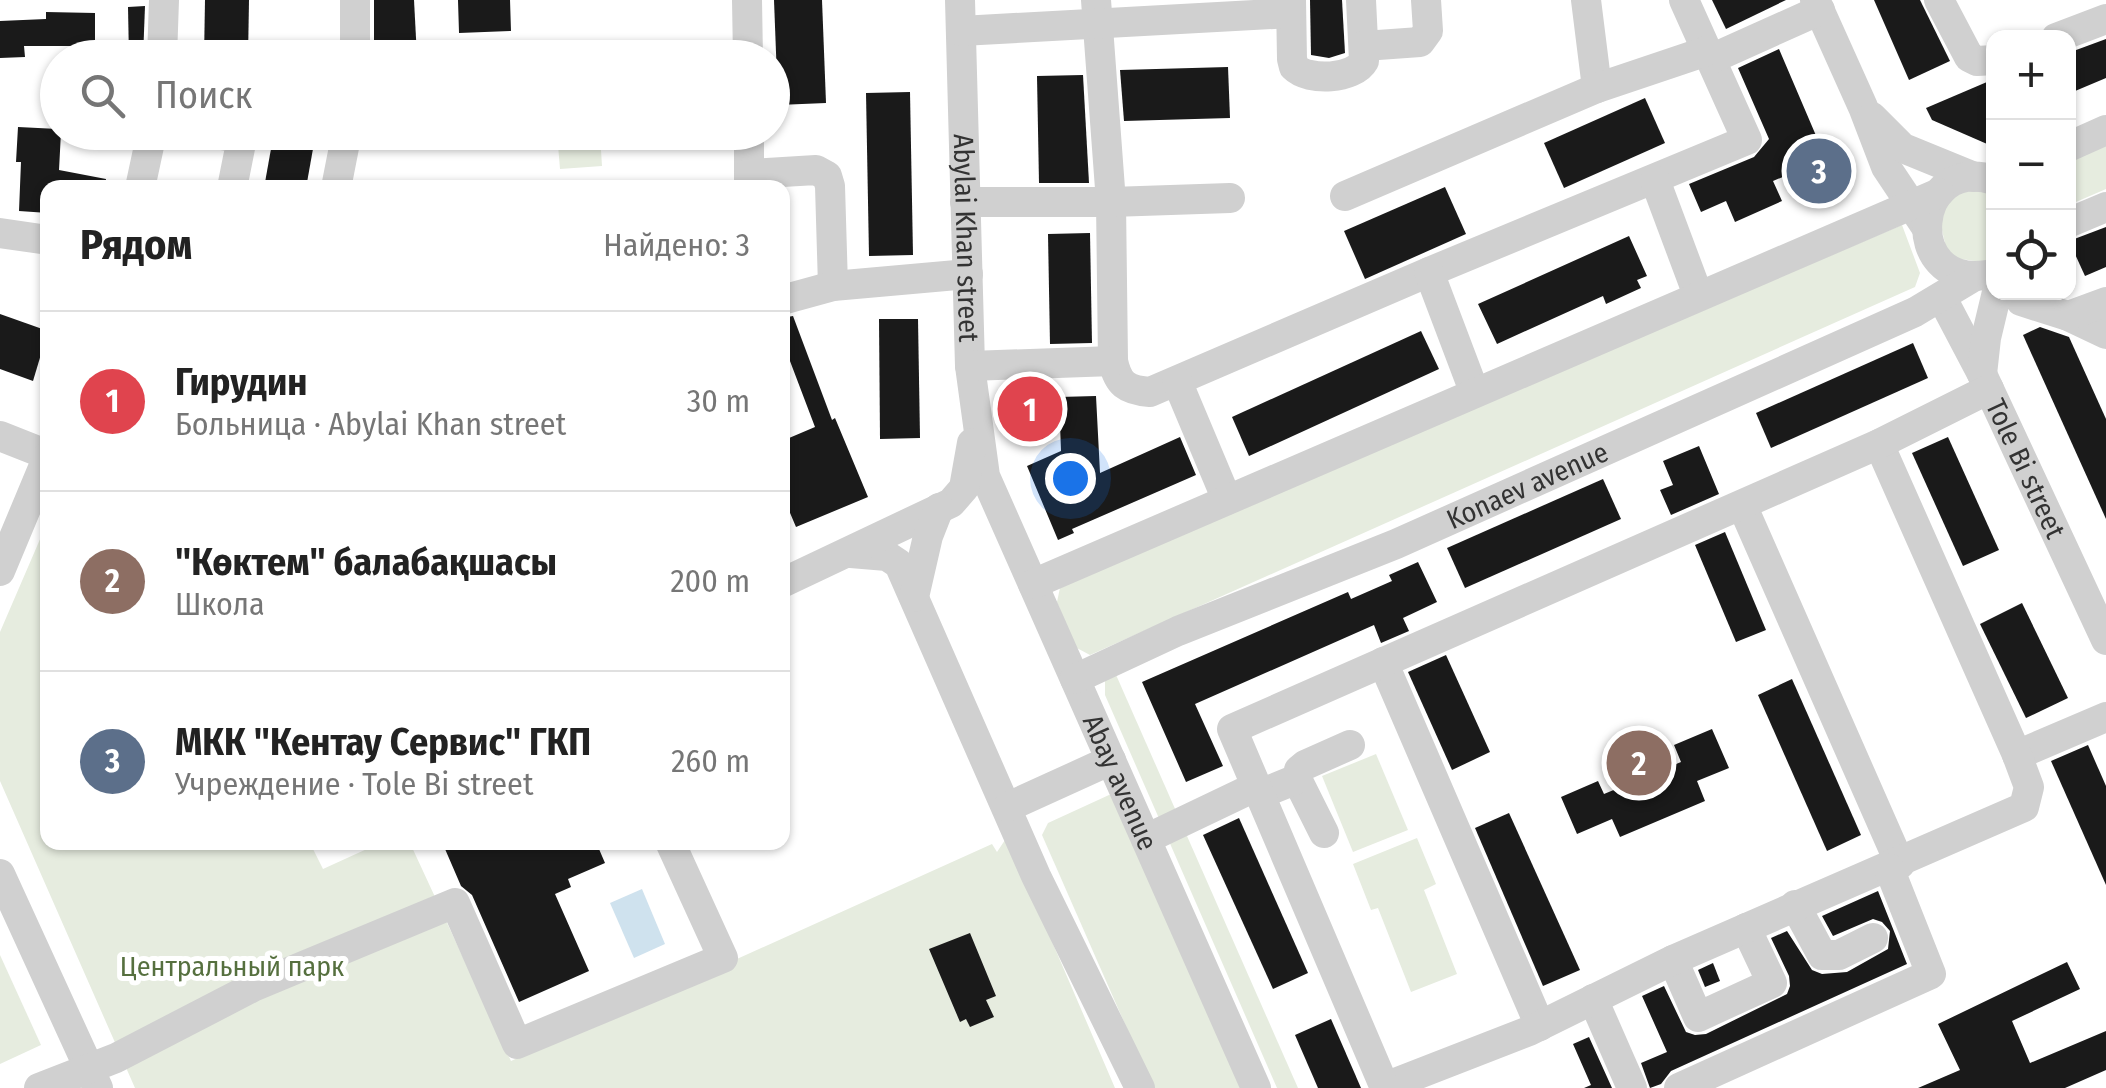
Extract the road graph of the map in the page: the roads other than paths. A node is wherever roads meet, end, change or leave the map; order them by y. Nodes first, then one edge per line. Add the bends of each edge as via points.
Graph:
1 (164, 0) edge
2 (355, 0) edge
3 (748, 0) edge
4 (960, 0) edge
5 (1362, 0) edge
6 (1426, 0) edge
7 (1586, 0) edge
8 (1684, 0) edge
9 (1939, 0) edge
10 (1817, 5) edge
11 (1291, 7) edge
12 (1097, 13) edge
13 (2106, 20) edge
14 (961, 31) junction
15 (2076, 31) edge
16 (163, 40) edge
17 (355, 40) edge
18 (748, 40) edge
19 (1364, 46) junction
20 (1709, 55) junction
21 (1986, 61) edge
22 (1597, 88) junction
23 (1863, 107) junction
24 (2106, 130) edge
25 (2076, 143) edge
26 (148, 150) edge
27 (240, 150) edge
28 (343, 150) edge
29 (749, 150) edge
30 (1986, 178) edge
31 (1986, 179) edge
32 (142, 180) edge
33 (234, 180) edge
34 (337, 180) edge
35 (749, 180) edge
36 (1654, 180) junction
37 (1345, 196) dead end
38 (1230, 198) dead end
39 (965, 202) junction
40 (1110, 202) junction
41 (2106, 207) edge
42 (1917, 216) junction
43 (2076, 220) edge
44 (0, 233) edge
45 (40, 239) edge
46 (1429, 272) junction
47 (968, 274) junction
48 (1986, 279) edge
49 (1986, 281) edge
50 (833, 286) junction
51 (1698, 296) junction
52 (790, 298) edge
53 (1942, 298) junction
54 (1988, 300) edge
55 (2021, 300) edge
56 (2106, 302) edge
57 (2068, 316) junction
58 (2106, 334) edge
59 (1112, 361) junction
60 (970, 366) junction
61 (1176, 381) junction
62 (1986, 382) junction
63 (1474, 391) junction
64 (973, 399) junction
65 (0, 436) edge
66 (1879, 444) junction
67 (40, 453) edge
68 (40, 475) edge
69 (985, 476) joint
70 (1227, 500) junction
71 (1742, 505) junction
72 (939, 508) junction
73 (851, 553) junction
74 (0, 571) edge
75 (790, 580) edge
76 (1033, 584) junction
77 (914, 597) junction
78 (2106, 640) edge
79 (1383, 662) junction
80 (1075, 680) junction
81 (2106, 717) edge
82 (1350, 746) dead end
83 (2017, 755) junction
84 (1111, 760) junction
85 (1297, 779) junction
86 (1258, 790) junction
87 (1008, 807) junction
88 (1324, 833) dead end
89 (1146, 840) junction
90 (674, 850) edge
91 (1894, 866) junction
92 (0, 874) edge
93 (1795, 906) junction
94 (1746, 928) junction
95 (1874, 938) dead end
96 (1674, 960) junction
97 (1593, 999) junction
98 (1540, 1026) junction
99 (94, 1078) edge
100 (1385, 1087) edge
101 (38, 1088) edge
102 (1140, 1088) edge
103 (1256, 1088) edge
104 (1632, 1088) edge
105 (1680, 1088) edge

1 - 16 street
2 - 17 street
3 - 18 street
4 - 14 street, Abylai Khan street
5 - 19 street
6 - 19 street via 1428,31 1420,42
7 - 22 street
8 - 20 street
9 - 21 street via 1969,57
10 - 20 street
10 - 23 street
11 - 12 street
11 - 19 street via 1292,59 1301,74 1357,72
12 - 14 street
12 - 40 street
13 - 15 street
14 - 39 street, Abylai Khan street
20 - 22 street
20 - 36 street via 1746,140
22 - 37 street
23 - 30 street via 1903,148
23 - 42 street via 1886,167
24 - 25 street
26 - 32 street
27 - 33 street
28 - 34 street
29 - 35 street
31 - 42 street via 1960,179 1939,193 1927,214
35 - 50 street via 816,170 827,176
36 - 46 street
36 - 51 street
38 - 40 street
39 - 40 street
39 - 47 street, Abylai Khan street
40 - 59 street
41 - 43 street
42 - 48 street via 1940,262
42 - 51 street
44 - 45 street
46 - 61 street
46 - 63 street
47 - 50 street
47 - 60 street, Abylai Khan street
49 - 53 street, Konaev avenue
50 - 52 street
51 - 63 street
53 - 62 street, Tole Bi street
53 - 80 street, Konaev avenue
54 - 62 street
55 - 57 street
56 - 57 street
57 - 58 street
59 - 60 street
59 - 61 street via 1116,377 1134,390 1150,392
60 - 64 street, Abylai Khan street
61 - 70 street
62 - 66 street
62 - 78 street, Tole Bi street
63 - 70 street
64 - 69 street, Abylai Khan street
64 - 72 street via 964,488
65 - 67 street
66 - 71 street
66 - 83 street
68 - 74 street
69 - 76 street, Abay avenue
70 - 76 street
71 - 79 street
71 - 91 street
72 - 73 street
72 - 77 street
73 - 75 street
73 - 77 street via 896,560
76 - 80 street, Abay avenue
77 - 87 street
79 - 86 street via 1232,729
79 - 98 street
80 - 84 street, Abay avenue
81 - 83 street
82 - 85 street via 1305,765
83 - 91 street via 2029,787 2024,808
84 - 87 street
84 - 89 street, Abay avenue
85 - 86 street
85 - 88 street
86 - 89 street
86 - 100 street
87 - 102 street
89 - 103 street, Abay avenue
90 - 99 street via 723,958 517,1044 455,903 253,987 116,1058
91 - 93 street
91 - 105 street via 1931,974
92 - 99 street
93 - 94 street
93 - 95 street via 1822,956
94 - 96 street
94 - 96 street via 1772,983 1698,1017
96 - 97 street
97 - 98 street
97 - 104 street
98 - 100 street
99 - 101 street

